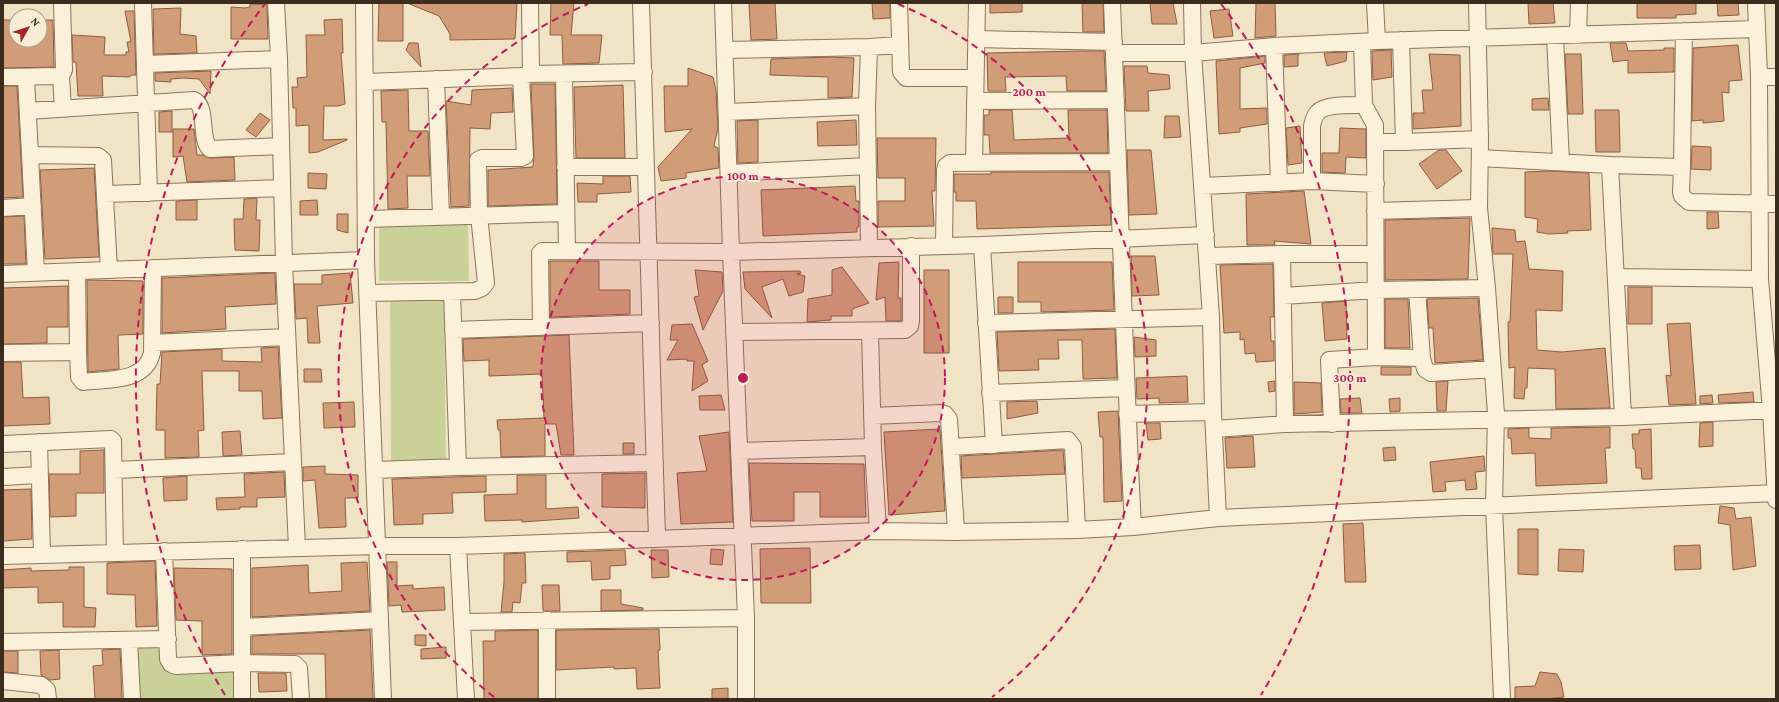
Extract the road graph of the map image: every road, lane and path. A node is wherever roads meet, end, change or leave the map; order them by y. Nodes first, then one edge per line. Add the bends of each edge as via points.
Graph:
1 (62, 3) edge
2 (143, 3) edge
3 (276, 3) edge
4 (364, 3) edge
5 (530, 3) edge
6 (642, 3) edge
7 (723, 3) edge
8 (899, 3) edge
9 (977, 3) edge
10 (1112, 3) edge
11 (1192, 3) edge
12 (1375, 3) edge
13 (1477, 3) edge
14 (1579, 3) edge
15 (1756, 3) edge
16 (1757, 29) junction
17 (1684, 32) junction
18 (1578, 35) junction
19 (1555, 36) junction
20 (1478, 37) junction
21 (976, 39) junction
22 (1401, 40) junction
23 (1369, 42) junction
24 (900, 45) junction
25 (1274, 46) junction
26 (869, 47) junction
27 (1114, 48) junction
28 (725, 50) junction
29 (1193, 53) junction
30 (279, 59) junction
31 (146, 64) junction
32 (644, 72) junction
33 (526, 75) junction
34 (564, 75) junction
35 (61, 76) junction
36 (3, 77) edge
37 (26, 77) junction
38 (1759, 77) junction
39 (1776, 77) edge
40 (976, 78) junction
41 (436, 79) junction
42 (366, 82) junction
43 (1116, 100) junction
44 (975, 101) junction
45 (147, 102) junction
46 (1364, 105) junction
47 (868, 106) junction
48 (63, 108) junction
49 (28, 111) junction
50 (727, 112) junction
51 (1480, 139) junction
52 (1375, 142) junction
53 (1404, 142) junction
54 (281, 146) junction
55 (30, 155) junction
56 (1480, 158) junction
57 (1118, 162) junction
58 (1561, 162) junction
59 (974, 163) junction
60 (1610, 165) junction
61 (868, 166) junction
62 (565, 167) junction
63 (646, 167) junction
64 (1682, 167) junction
65 (728, 173) junction
66 (1312, 181) junction
67 (1279, 183) junction
68 (1376, 184) junction
69 (1203, 186) junction
70 (282, 188) junction
71 (149, 193) junction
72 (105, 194) junction
73 (1760, 204) junction
74 (1776, 204) edge
75 (33, 206) junction
76 (3, 208) edge
77 (1479, 208) junction
78 (1375, 211) junction
79 (566, 213) junction
80 (440, 216) junction
81 (479, 216) junction
82 (366, 219) junction
83 (1206, 235) junction
84 (1120, 239) junction
85 (944, 245) junction
86 (982, 245) junction
87 (911, 246) junction
88 (869, 247) junction
89 (567, 251) junction
90 (650, 252) junction
91 (731, 252) junction
92 (1282, 254) junction
93 (1374, 254) junction
94 (1208, 256) junction
95 (366, 260) junction
96 (284, 263) junction
97 (153, 268) junction
98 (109, 270) junction
99 (77, 271) junction
100 (36, 273) junction
101 (3, 274) edge
102 (1617, 277) junction
103 (1760, 279) junction
104 (1487, 288) junction
105 (1376, 290) junction
106 (1417, 290) junction
107 (452, 292) junction
108 (367, 293) junction
109 (1284, 296) junction
110 (1211, 317) junction
111 (1125, 319) junction
112 (651, 323) junction
113 (986, 323) junction
114 (541, 326) junction
115 (453, 330) junction
116 (870, 331) junction
117 (734, 332) junction
118 (287, 338) junction
119 (1770, 341) edge
120 (152, 343) junction
121 (78, 352) junction
122 (3, 353) edge
123 (1376, 357) junction
124 (1422, 358) junction
125 (1493, 369) junction
126 (1126, 388) junction
127 (990, 393) junction
128 (1774, 410) edge
129 (1213, 412) junction
130 (1127, 414) junction
131 (872, 416) junction
132 (1623, 417) junction
133 (1496, 418) junction
134 (1285, 424) junction
135 (1332, 424) junction
136 (1214, 429) junction
137 (39, 442) junction
138 (3, 444) edge
139 (994, 445) junction
140 (951, 447) junction
141 (873, 448) junction
142 (739, 452) junction
143 (293, 462) junction
144 (655, 463) junction
145 (458, 467) junction
146 (115, 470) junction
147 (375, 470) junction
148 (39, 475) junction
149 (3, 477) edge
150 (1776, 493) edge
151 (1776, 500) edge
152 (1494, 506) junction
153 (1218, 518) junction
154 (1133, 527) junction
155 (1077, 530) junction
156 (878, 531) junction
157 (956, 532) junction
158 (742, 536) junction
159 (657, 539) junction
160 (378, 546) junction
161 (458, 546) junction
162 (297, 548) junction
163 (242, 549) junction
164 (164, 552) junction
165 (115, 553) junction
166 (42, 555) junction
167 (3, 556) edge
168 (746, 618) junction
169 (380, 620) junction
170 (547, 620) junction
171 (462, 622) junction
172 (242, 627) junction
173 (168, 639) junction
174 (130, 640) junction
175 (3, 642) edge
176 (242, 663) junction
177 (3, 681) edge
178 (48, 699) edge
179 (132, 699) edge
180 (242, 699) edge
181 (300, 699) edge
182 (383, 699) edge
183 (466, 699) edge
184 (547, 699) edge
185 (746, 699) edge
186 (1502, 699) edge

1 - 35 street via 64,70
2 - 31 street
3 - 30 street
4 - 42 street
5 - 33 street
6 - 32 street
7 - 28 street
8 - 24 street
9 - 21 street
10 - 27 street
11 - 29 street
12 - 23 street
13 - 20 street
14 - 18 street
15 - 16 street
16 - 17 street
16 - 38 street
17 - 18 street
17 - 64 street
18 - 19 street
19 - 20 street
19 - 58 street
20 - 22 street
20 - 51 street
21 - 27 street
21 - 40 street
22 - 23 street
22 - 53 street
23 - 25 street
23 - 46 street
24 - 26 street
24 - 40 street via 901,72 906,78
25 - 29 street
25 - 67 street
26 - 28 street
26 - 47 street
27 - 29 street
27 - 43 street
28 - 50 street
29 - 69 street
30 - 31 street
30 - 54 street
31 - 45 street
32 - 34 street
32 - 63 street
33 - 34 street
33 - 41 street
33 - 81 street via 525,155 521,158 478,160
34 - 62 street
35 - 37 street
35 - 48 street
36 - 37 street
37 - 49 street
38 - 39 street
38 - 73 street
40 - 44 street
41 - 42 street
41 - 80 street
42 - 82 street
43 - 44 street
43 - 57 street
44 - 59 street
45 - 48 street
45 - 54 street via 198,102 206,143 210,149
45 - 71 street
46 - 52 street via 1375,125
46 - 66 street via 1326,108 1319,111 1314,118
47 - 50 street
47 - 61 street
48 - 49 street
49 - 55 street
50 - 65 street
51 - 53 street
51 - 56 street
52 - 53 street
52 - 68 street
54 - 70 street
55 - 72 street via 100,157 103,160
55 - 75 street
56 - 58 street
56 - 77 street
57 - 59 street
57 - 84 street
58 - 60 street
59 - 85 street via 950,163 946,166
60 - 64 street
60 - 102 street
61 - 65 street
61 - 88 street
62 - 63 street
62 - 79 street
63 - 90 street
64 - 73 street via 1681,192 1689,202
65 - 91 street
66 - 67 street
66 - 68 street
67 - 69 street
68 - 78 street
69 - 83 street
70 - 71 street
70 - 96 street
71 - 72 street
72 - 98 street
73 - 74 street
73 - 103 street
75 - 76 street
75 - 100 street
77 - 78 street
77 - 104 street
78 - 93 street
79 - 81 street
79 - 89 street
80 - 81 street
80 - 82 street
81 - 107 street via 486,283 475,291
82 - 95 street
83 - 84 street
83 - 94 street
84 - 86 street
84 - 111 street
85 - 86 street
85 - 87 street
86 - 113 street
87 - 88 street
87 - 116 street via 910,326 905,330
88 - 91 street
89 - 90 street
89 - 114 street via 540,253
90 - 91 street
90 - 112 street
91 - 117 street
92 - 93 street
92 - 94 street
92 - 109 street
93 - 105 street
94 - 110 street
95 - 96 street
95 - 108 street
96 - 97 street
96 - 118 street
97 - 98 street
97 - 120 street
98 - 99 street
99 - 100 street
99 - 121 street
100 - 101 street
102 - 103 street
102 - 132 street
103 - 119 street
104 - 106 street
104 - 125 street
105 - 106 street
105 - 109 street
105 - 123 street
106 - 124 street
107 - 108 street
107 - 115 street
108 - 147 street
109 - 134 street
110 - 111 street
110 - 129 street
111 - 113 street
111 - 126 street
112 - 114 street
112 - 144 street
113 - 127 street
114 - 115 street
115 - 145 street
116 - 117 street
116 - 131 street
117 - 142 street
118 - 120 street
118 - 143 street
119 - 128 street
120 - 121 street via 151,361 136,375 126,377 83,382 79,376
121 - 122 street
123 - 124 street
123 - 135 street via 1329,360
124 - 125 street via 1423,366 1431,372
125 - 133 street
126 - 127 street
126 - 130 street
127 - 139 street
128 - 132 street
128 - 150 street
129 - 130 street
129 - 136 street
130 - 154 street
131 - 140 street via 946,414 949,419
131 - 141 street
132 - 133 street
133 - 135 street
133 - 152 street
134 - 135 street
134 - 136 street
136 - 153 street
137 - 138 street
137 - 146 street via 111,439 114,442
137 - 148 street
139 - 140 street
139 - 155 street via 1064,439 1071,442
140 - 157 street
141 - 142 street
141 - 156 street
142 - 158 street
143 - 146 street
143 - 162 street
144 - 145 street
144 - 159 street
145 - 147 street
146 - 165 street
147 - 160 street
148 - 149 street
148 - 166 street
150 - 151 street
150 - 152 street
152 - 153 street
152 - 186 street
153 - 154 street
154 - 155 street
155 - 157 street
156 - 157 street
156 - 158 street
158 - 159 street
158 - 168 street
159 - 161 street
160 - 161 street
160 - 162 street
160 - 169 street
161 - 171 street
162 - 163 street
163 - 164 street
163 - 172 street
164 - 165 street
164 - 173 street
165 - 166 street
166 - 167 street
168 - 170 street
168 - 185 street
169 - 172 street
169 - 182 street
170 - 171 street
170 - 184 street
171 - 183 street
172 - 176 street
173 - 174 street
173 - 176 street via 168,659 176,666
174 - 175 street
174 - 179 street
176 - 180 street
176 - 181 street via 296,664 299,668
177 - 178 street via 41,685 47,690

